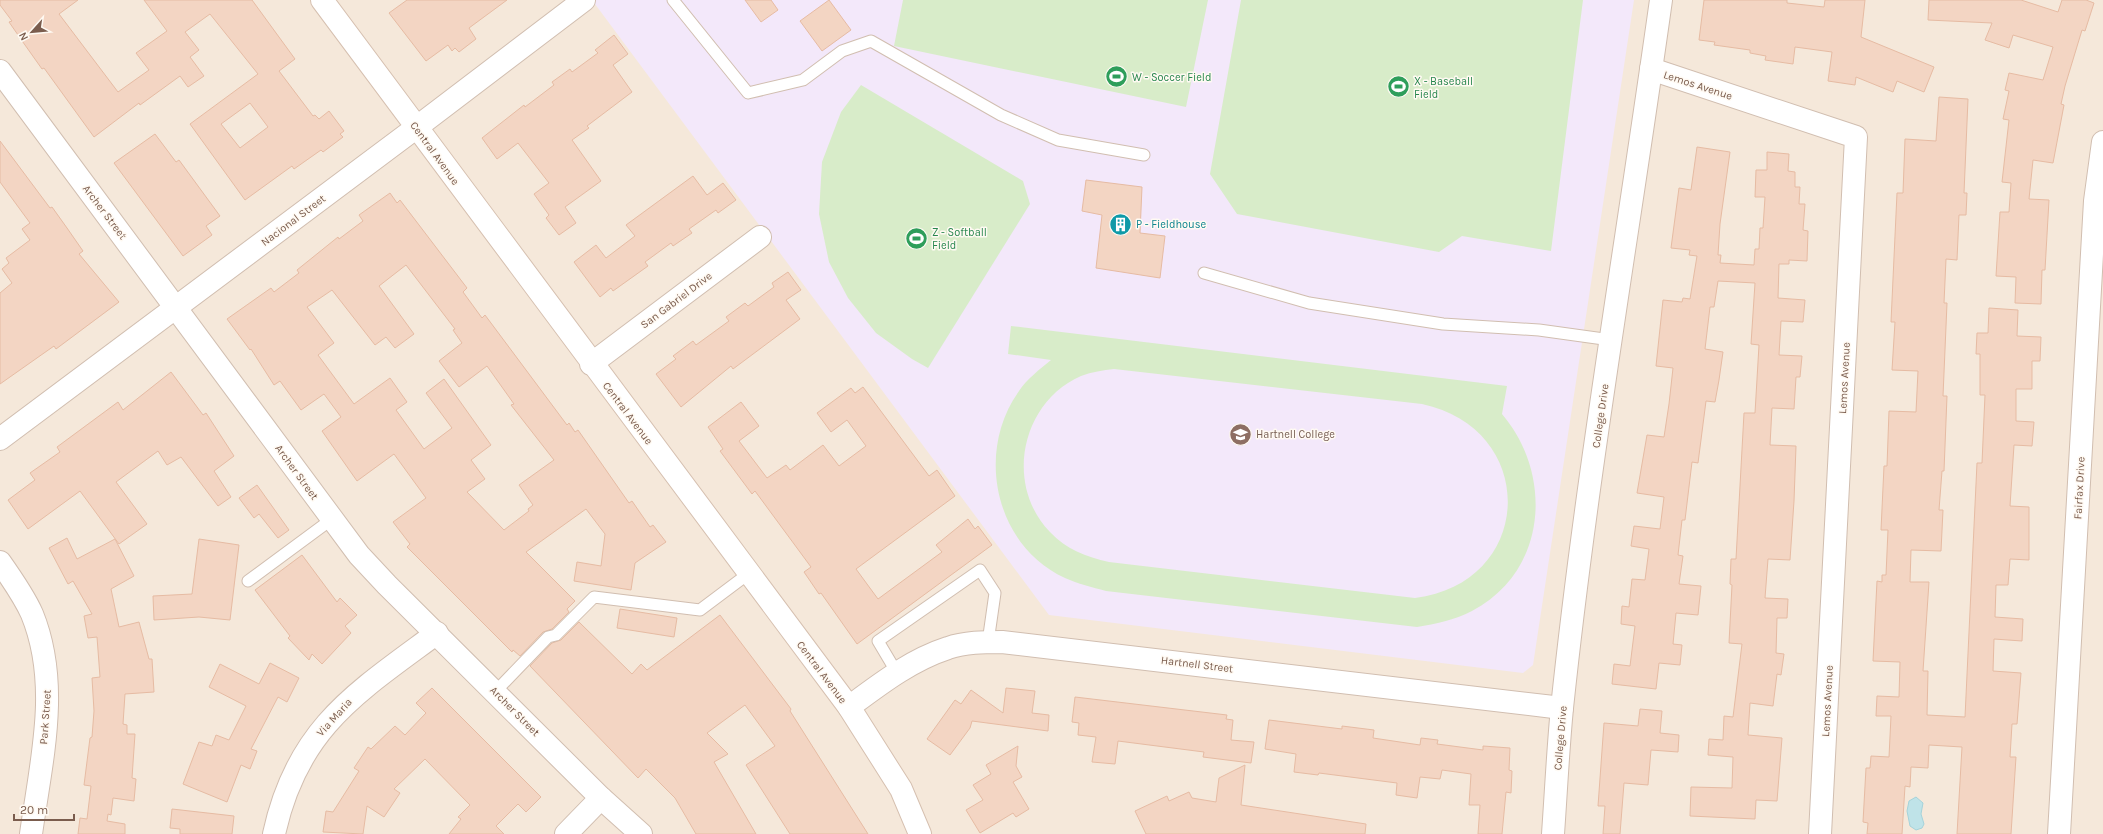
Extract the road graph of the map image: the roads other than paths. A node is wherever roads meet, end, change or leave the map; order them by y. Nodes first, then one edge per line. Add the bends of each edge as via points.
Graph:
1 (322, 0) edge
2 (584, 0) edge
3 (673, 0) edge
4 (1661, 0) edge
5 (1652, 69) junction
6 (0, 70) edge
7 (417, 128) junction
8 (2103, 142) edge
9 (1144, 155) dead end
10 (760, 237) dead end
11 (1204, 273) dead end
12 (2096, 300) edge
13 (176, 308) junction
14 (1611, 340) junction
15 (591, 364) junction
16 (0, 439) edge
17 (332, 519) junction
18 (0, 562) edge
19 (748, 574) junction
20 (248, 581) dead end
21 (437, 633) junction
22 (988, 642) junction
23 (897, 673) junction
24 (495, 692) junction
25 (848, 707) junction
26 (1562, 708) junction
27 (601, 798) junction
28 (32, 834) edge
29 (274, 834) edge
30 (566, 834) edge
31 (641, 834) edge
32 (920, 834) edge
33 (1553, 834) edge
34 (1820, 834) edge
35 (2059, 834) edge

1 - 7 street, Central Avenue
2 - 7 street, Nacional Street
3 - 9 lane via 748,93 802,80 842,51 871,41 1001,115 1058,140
4 - 5 street, College Drive
5 - 14 street, College Drive
5 - 34 street, Lemos Avenue via 1856,137
6 - 13 street, Archer Street
7 - 13 street, Nacional Street
7 - 15 street, Central Avenue
8 - 12 street, Fairfax Drive via 2095,201
10 - 15 street, San Gabriel Drive
11 - 14 lane via 1309,303 1443,324 1539,330
12 - 35 street, Fairfax Drive
13 - 16 street, Nacional Street
13 - 17 street, Archer Street
14 - 26 street, College Drive
15 - 19 street, Central Avenue
17 - 20 lane
17 - 21 street, Archer Street via 372,570
18 - 28 street, Park Street via 32,614 46,671 48,711
19 - 24 lane via 700,610 594,597 556,635 548,637
19 - 25 street, Central Avenue
21 - 24 street, Archer Street
21 - 29 street, Via Maria via 354,695 319,732 291,779 280,807
22 - 23 street, Hartnell Street via 949,647 925,656
22 - 23 lane via 994,593 980,570 878,642
22 - 26 street, Hartnell Street via 1121,655
23 - 25 street, Hartnell Street
24 - 27 street, Archer Street
25 - 32 street, Central Avenue via 901,789
26 - 33 street, College Drive
27 - 30 street
27 - 31 street, Archer Street

